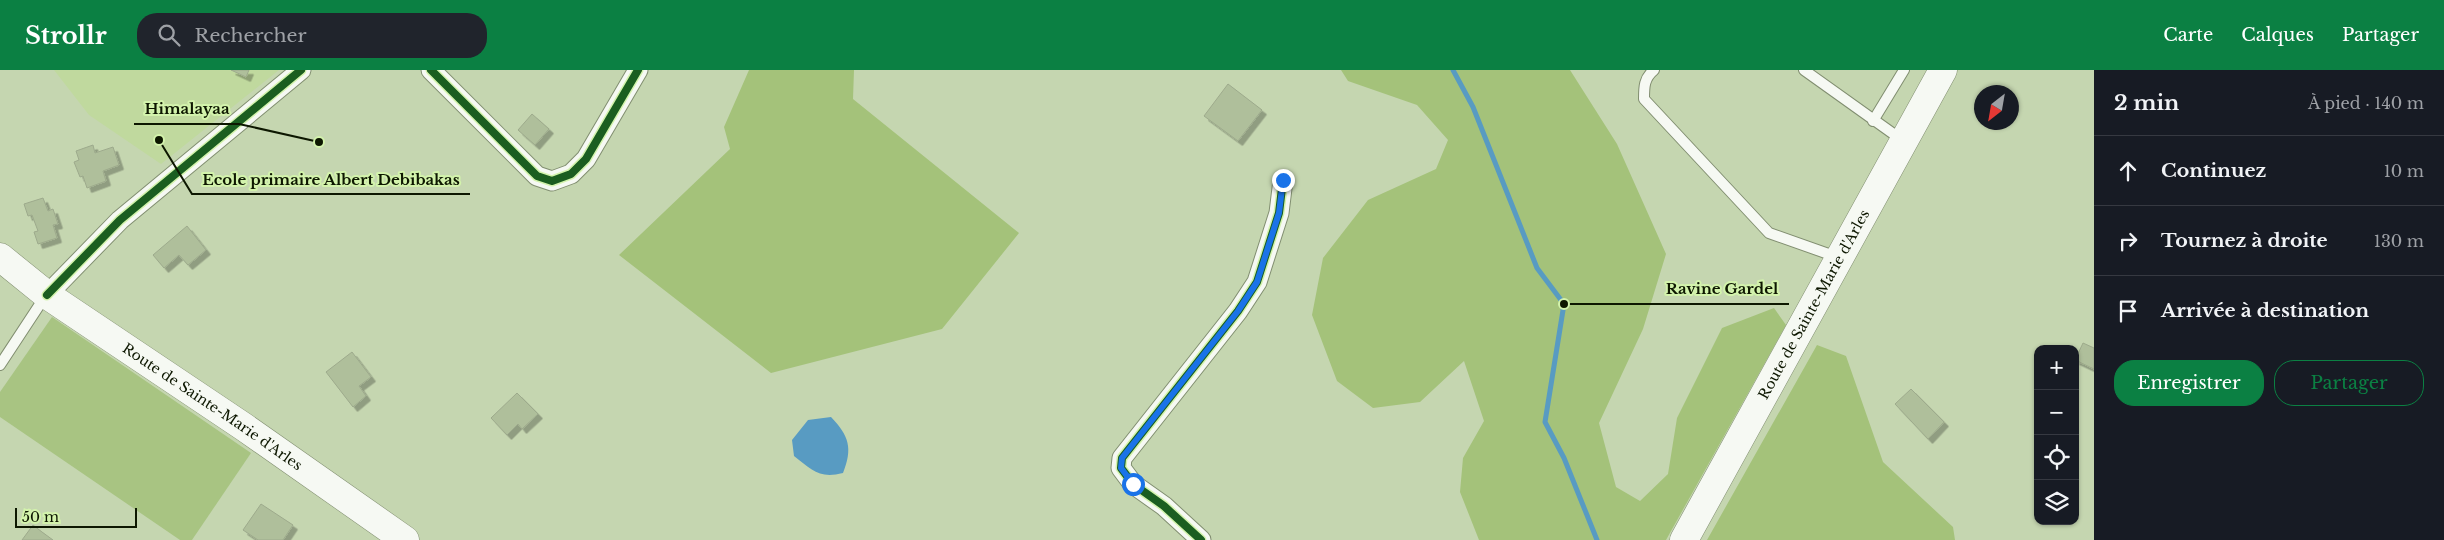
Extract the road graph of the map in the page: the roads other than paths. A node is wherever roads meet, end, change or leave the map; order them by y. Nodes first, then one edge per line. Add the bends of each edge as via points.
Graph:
1 (301, 70) edge
2 (431, 70) edge
3 (638, 70) edge
4 (1654, 70) edge
5 (1804, 70) edge
6 (1904, 70) edge
7 (1943, 70) edge
8 (1873, 121) junction
9 (1903, 140) junction
10 (1283, 180) dead end
11 (1841, 258) junction
12 (7, 265) edge
13 (47, 295) junction
14 (0, 365) edge
15 (406, 540) edge
16 (1201, 540) edge
17 (1684, 540) edge

1 - 13 street via 120,220
2 - 3 street via 537,176 552,181 571,174 586,159
4 - 11 lane via 1644,85 1644,99 1769,234
5 - 8 lane
6 - 8 lane
7 - 9 main road, Route de Sainte-Marie d'Arles
8 - 9 lane
9 - 11 main road, Route de Sainte-Marie d'Arles
10 - 16 street via 1279,213 1257,282 1238,311 1122,458 1121,468 1133,484 1164,506
11 - 17 main road, Route de Sainte-Marie d'Arles
12 - 13 main road, Route de Sainte-Marie d'Arles
13 - 14 lane
13 - 15 main road, Route de Sainte-Marie d'Arles

